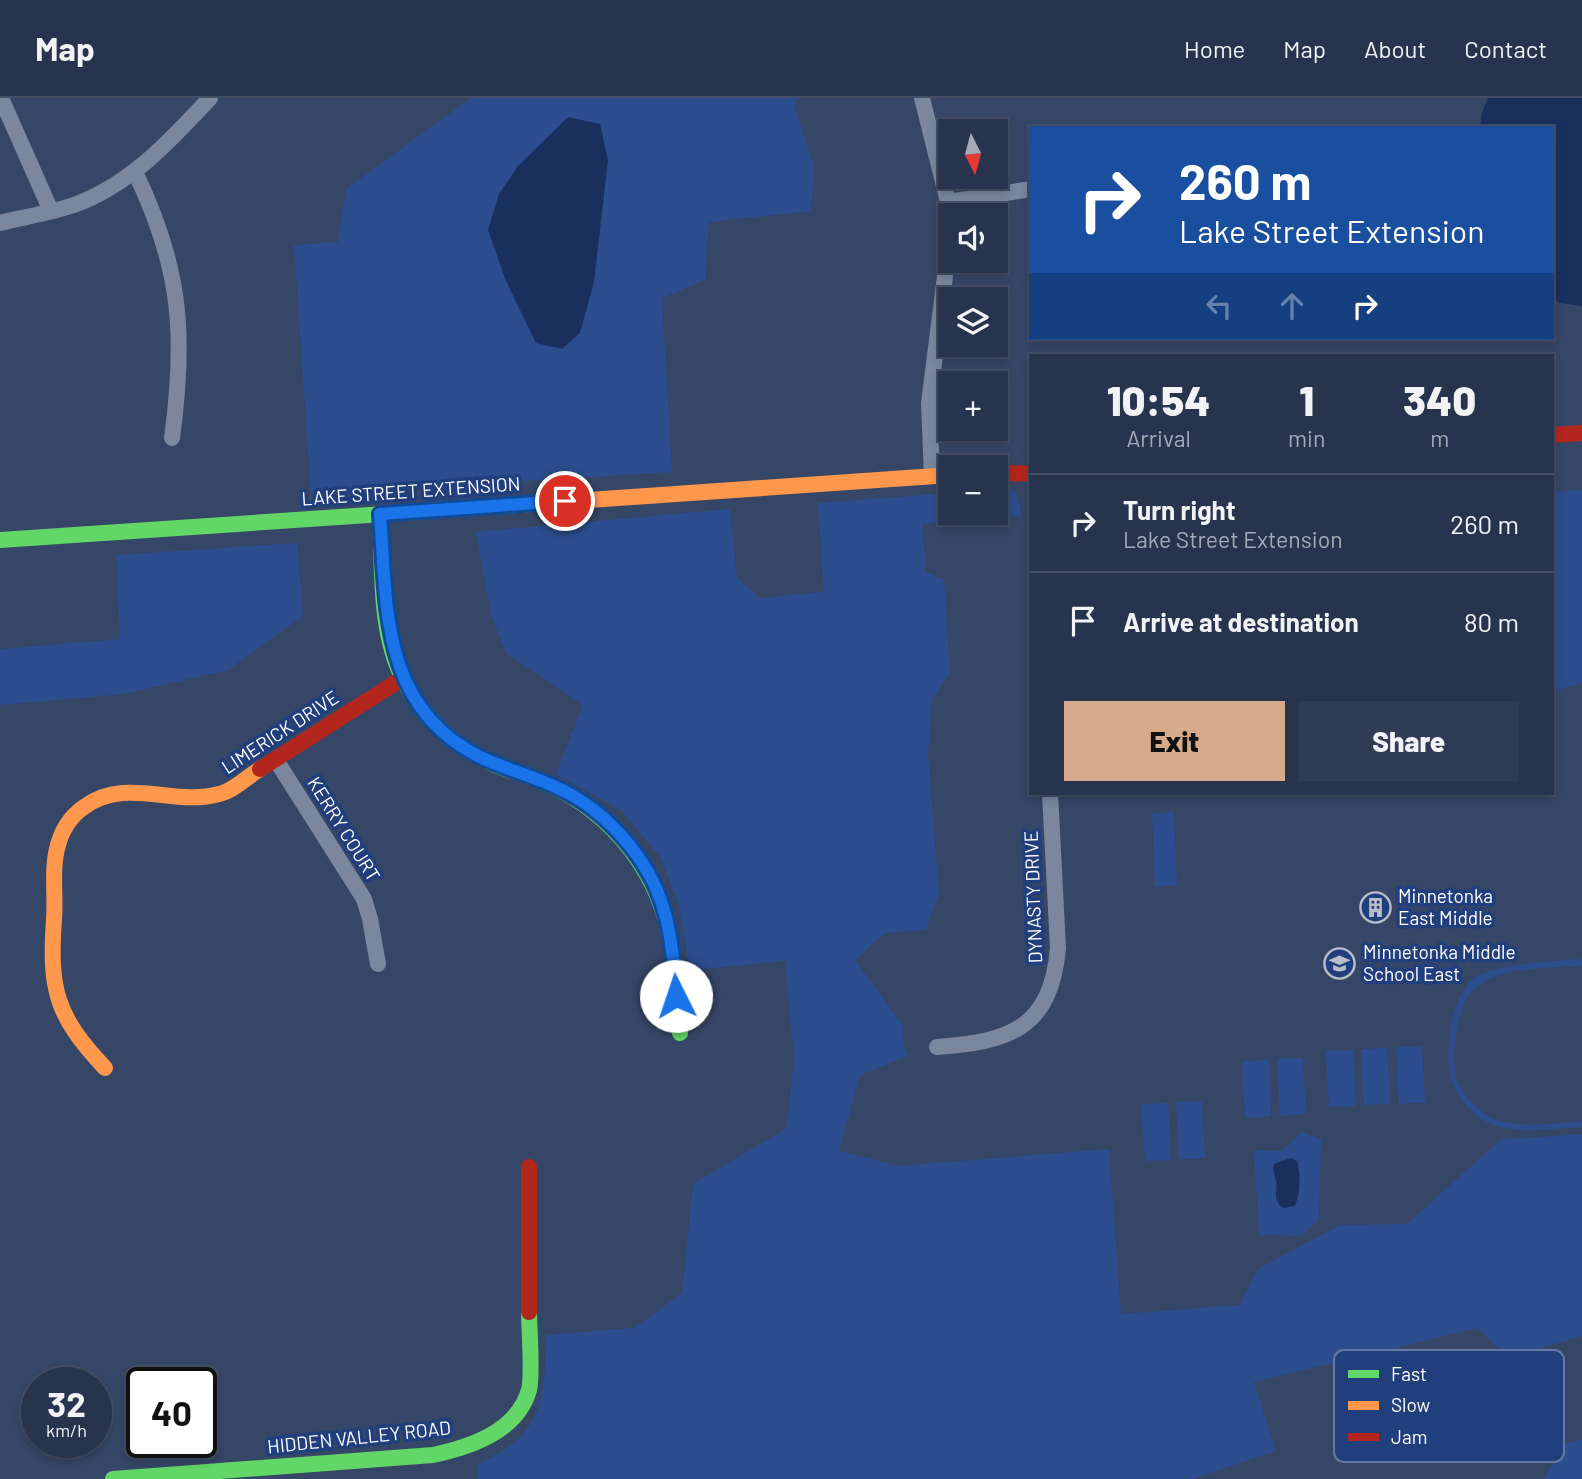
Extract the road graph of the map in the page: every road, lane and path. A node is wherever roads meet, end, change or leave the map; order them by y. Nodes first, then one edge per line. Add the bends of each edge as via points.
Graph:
1 (1, 98) edge
2 (210, 98) edge
3 (922, 98) edge
4 (135, 172) junction
5 (1029, 188) edge
6 (948, 202) junction
7 (51, 211) junction
8 (0, 223) edge
9 (1582, 433) edge
10 (1554, 435) edge
11 (172, 438) dead end
12 (1029, 473) edge
13 (1008, 474) edge
14 (932, 476) junction
15 (938, 476) edge
16 (380, 514) junction
17 (0, 540) edge
18 (402, 678) junction
19 (276, 760) junction
20 (1050, 795) edge
21 (378, 964) dead end
22 (680, 1033) dead end
23 (937, 1047) dead end
24 (105, 1068) dead end
25 (529, 1167) dead end
26 (113, 1479) edge

1 - 7 street
2 - 4 street
3 - 6 street
4 - 7 street via 108,189
4 - 11 street via 152,206 177,297 181,344
5 - 6 street
6 - 14 street via 947,275 929,403
7 - 8 street
9 - 10 street
12 - 13 street
14 - 15 street, LAKE STREET EXTENSION
14 - 16 street, LAKE STREET EXTENSION
16 - 17 street, LAKE STREET EXTENSION
16 - 18 street via 388,623
18 - 19 street, LIMERICK DRIVE
18 - 22 street via 422,709 466,750 567,793 599,816 634,851 662,904 674,962
19 - 21 street, KERRY COURT via 364,899
19 - 24 street, LIMERICK DRIVE via 221,794 204,798 117,792 80,809 66,825 55,863 57,997 68,1024
20 - 23 street, DYNASTY DRIVE via 1058,948 1050,991 1034,1014 1012,1033 976,1044
25 - 26 street, HIDDEN VALLEY ROAD via 529,1389 506,1426 491,1437 433,1455

